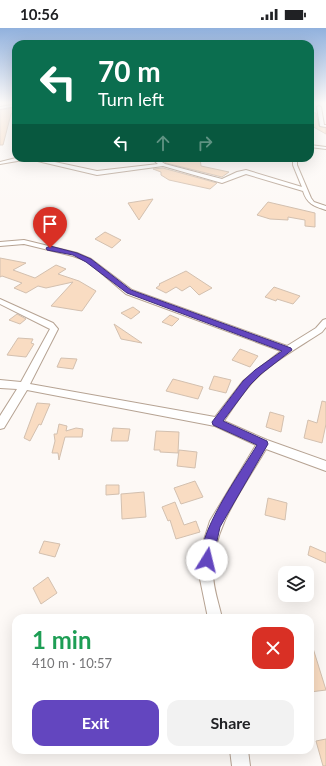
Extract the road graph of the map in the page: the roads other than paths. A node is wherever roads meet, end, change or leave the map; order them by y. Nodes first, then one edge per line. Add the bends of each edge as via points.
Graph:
1 (314, 146) edge
2 (326, 148) edge
3 (12, 160) edge
4 (47, 162) edge
5 (159, 162) edge
6 (295, 162) edge
7 (0, 163) edge
8 (163, 165) junction
9 (306, 190) junction
10 (326, 208) edge
11 (0, 244) edge
12 (0, 302) edge
13 (326, 322) edge
14 (288, 350) junction
15 (0, 384) edge
16 (24, 386) junction
17 (217, 422) junction
18 (0, 425) edge
19 (263, 444) junction
20 (326, 466) edge
21 (214, 614) edge
22 (240, 754) edge
23 (241, 766) edge

1 - 2 street
3 - 7 street
4 - 8 street via 97,173
5 - 8 street
6 - 9 street
8 - 9 street via 222,181 227,181 239,172 246,172
9 - 10 street via 312,203
11 - 14 street via 24,242 75,254 89,260 129,292
12 - 16 street via 54,329
13 - 14 street via 319,330
14 - 17 street via 246,383
15 - 16 street
16 - 17 street
16 - 18 street
17 - 19 street
19 - 20 street
19 - 21 street via 215,525 209,546 206,574
22 - 23 street

